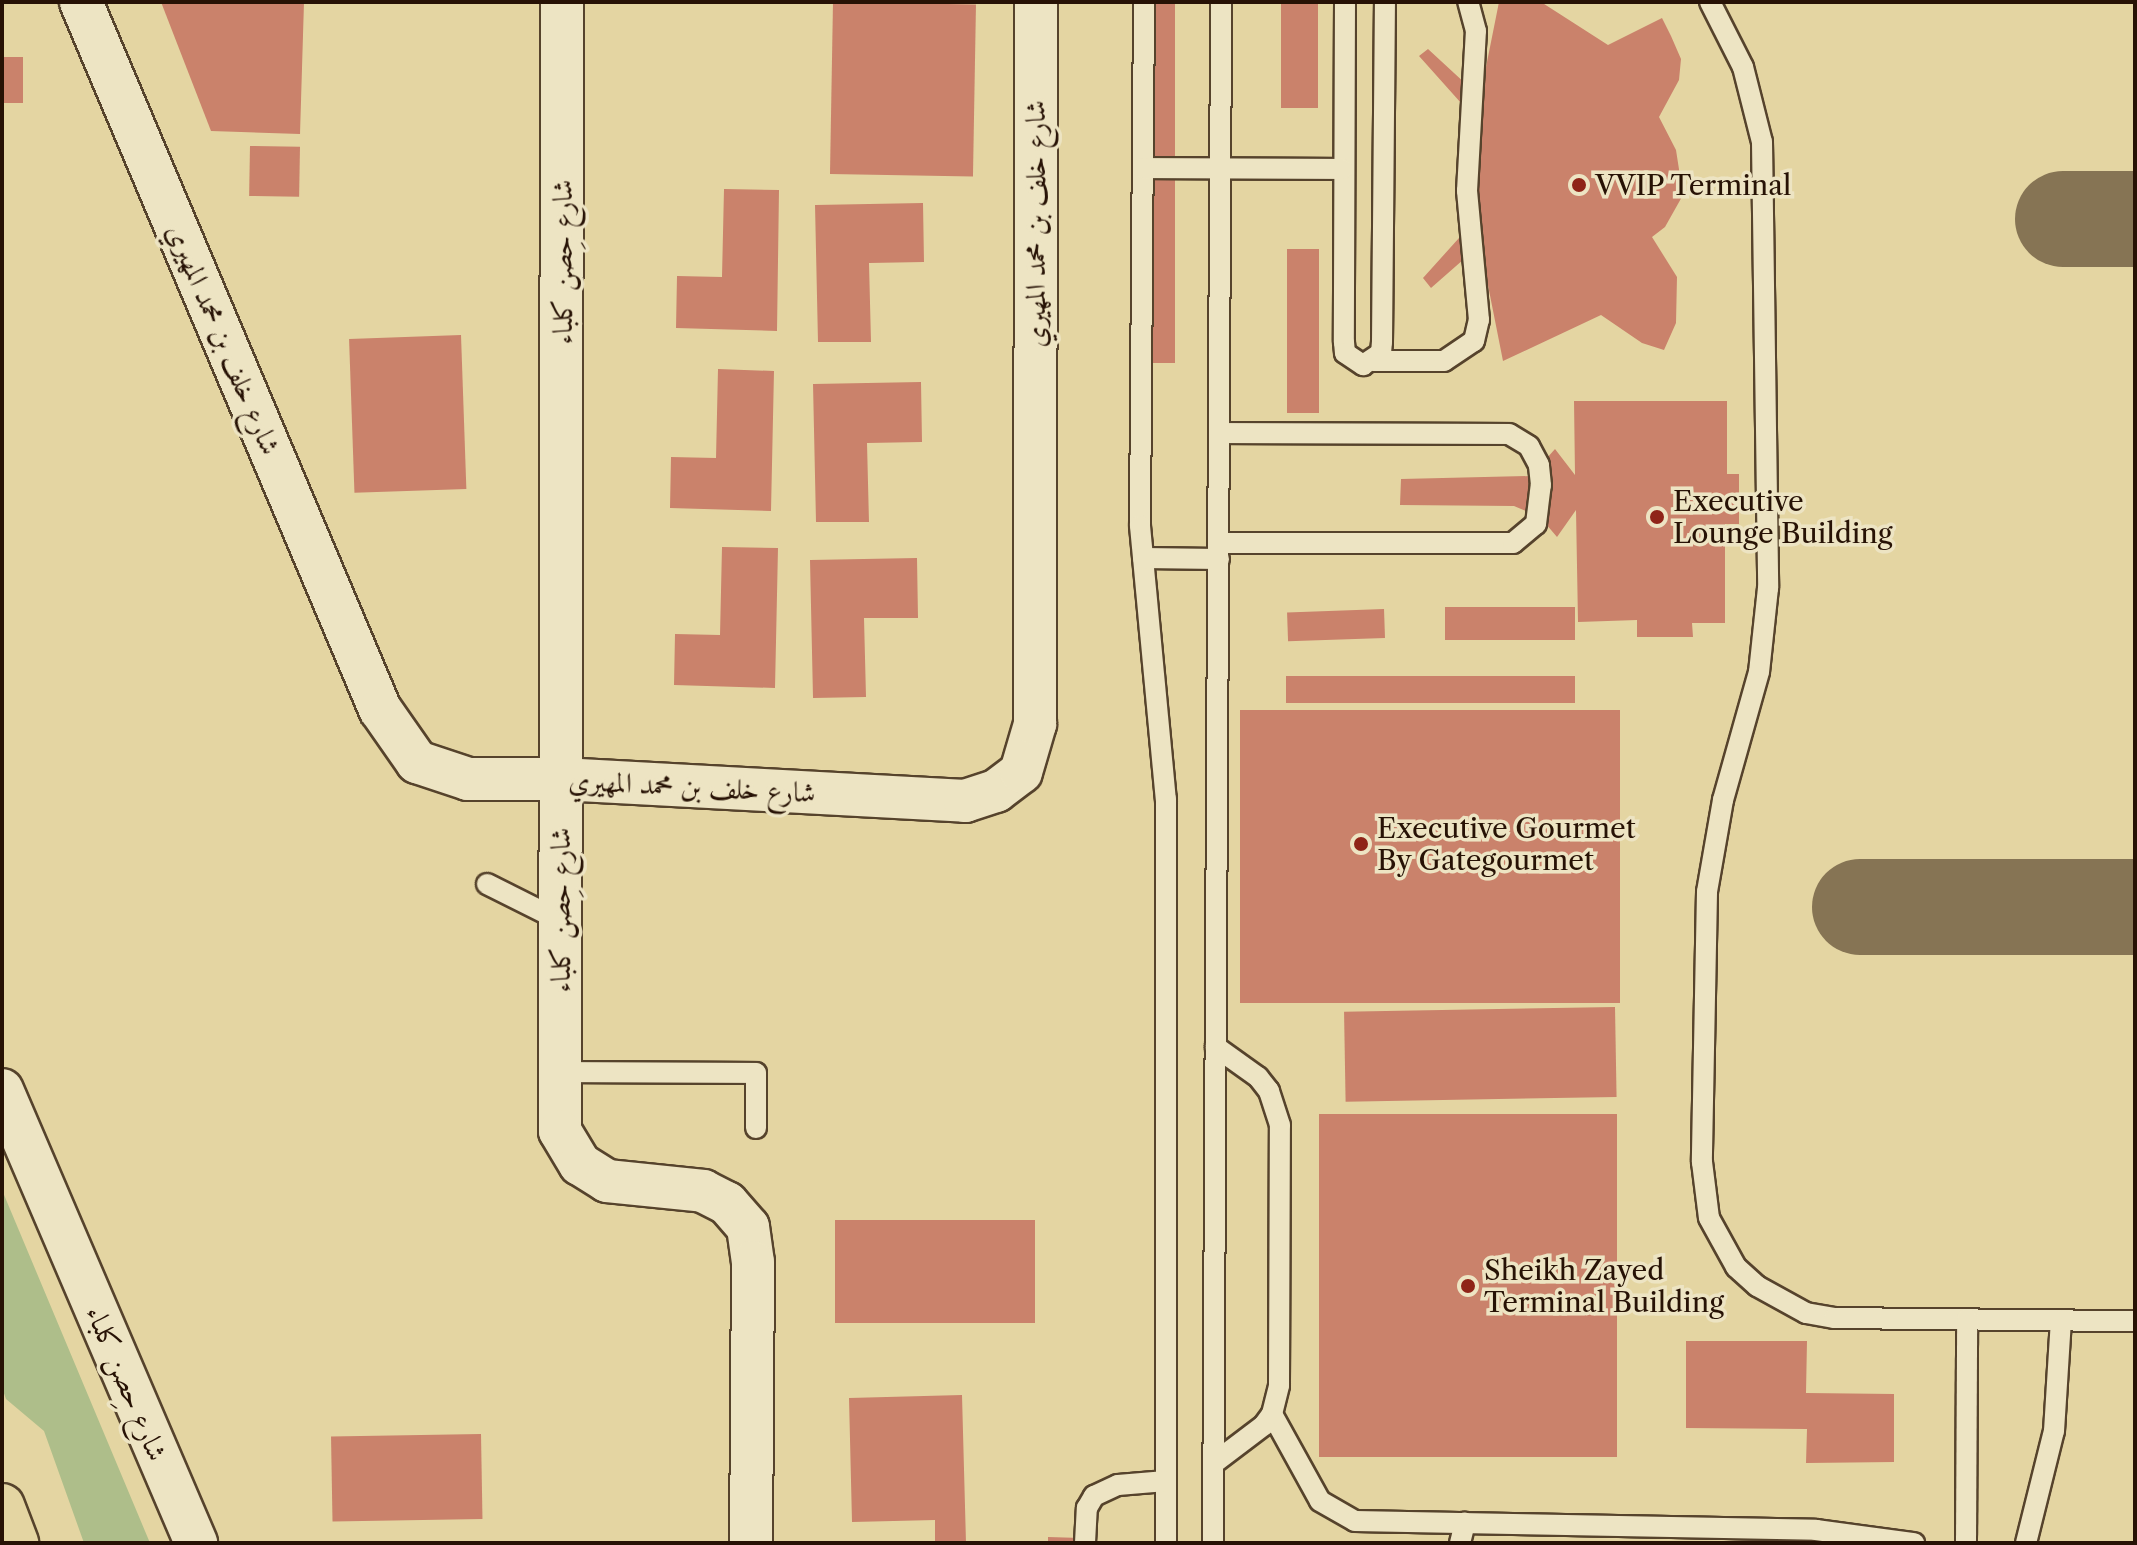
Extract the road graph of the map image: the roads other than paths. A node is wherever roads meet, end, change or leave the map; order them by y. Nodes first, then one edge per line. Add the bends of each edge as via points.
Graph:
1 (81, 2) edge
2 (562, 2) edge
3 (1036, 2) edge
4 (1144, 2) edge
5 (1221, 2) edge
6 (1345, 2) edge
7 (1385, 2) edge
8 (1468, 2) edge
9 (1710, 2) edge
10 (1143, 168) junction
11 (1220, 169) junction
12 (1342, 169) junction
13 (1373, 361) junction
14 (1219, 433) junction
15 (1219, 551) junction
16 (1143, 558) junction
17 (561, 779) junction
18 (487, 884) dead end
19 (561, 921) junction
20 (1216, 1047) junction
21 (560, 1072) junction
22 (2, 1090) edge
23 (756, 1128) dead end
24 (1967, 1319) junction
25 (2061, 1320) junction
26 (2135, 1321) edge
27 (1272, 1414) junction
28 (1214, 1463) junction
29 (1166, 1481) junction
30 (2, 1506) edge
31 (1462, 1533) edge
32 (1514, 1534) edge
33 (16, 1543) edge
34 (196, 1543) edge
35 (751, 1543) edge
36 (1085, 1543) edge
37 (1166, 1543) edge
38 (1213, 1543) edge
39 (1914, 1543) edge
40 (1966, 1543) edge
41 (2026, 1543) edge

1 - 17 street, شارع خلف بن محمد المهيري via 380,709 417,762 468,779
2 - 17 street, شارع حِصن كلباء
3 - 17 street, شارع خلف بن محمد المهيري via 1035,724 1021,772 996,791 965,801
4 - 10 lane
5 - 11 lane
6 - 12 lane
7 - 13 lane via 1382,342
8 - 13 lane via 1476,31 1467,191 1479,320 1474,341 1444,361
9 - 24 lane via 1743,67 1762,142 1768,588 1759,672 1723,800 1707,892 1703,1190 1715,1231 1736,1267 1780,1302 1834,1318
10 - 11 lane
10 - 16 lane
11 - 12 lane
11 - 14 lane
12 - 13 lane via 1345,353 1363,365
14 - 15 lane
14 - 15 lane via 1509,434 1529,446 1541,485 1536,524 1513,543
15 - 16 lane
15 - 20 lane
16 - 29 lane via 1166,799
17 - 19 street, شارع حِصن كلباء
18 - 19 lane
19 - 21 street, شارع حِصن كلباء
20 - 27 lane via 1258,1077 1277,1107 1280,1125 1279,1385
20 - 28 lane
21 - 23 lane via 756,1073
21 - 35 street, شارع حِصن كلباء via 560,1131 580,1164 607,1181 703,1191 727,1203 748,1227 753,1262
22 - 34 street, شارع حِصن كلباء
24 - 25 lane
24 - 40 lane
25 - 26 lane
25 - 41 lane via 2054,1431
27 - 28 lane
27 - 31 lane via 1320,1501 1342,1518
28 - 38 lane
29 - 36 lane via 1118,1485 1094,1496 1087,1508
29 - 37 lane
30 - 33 main road
31 - 32 lane
32 - 39 lane via 1816,1530

